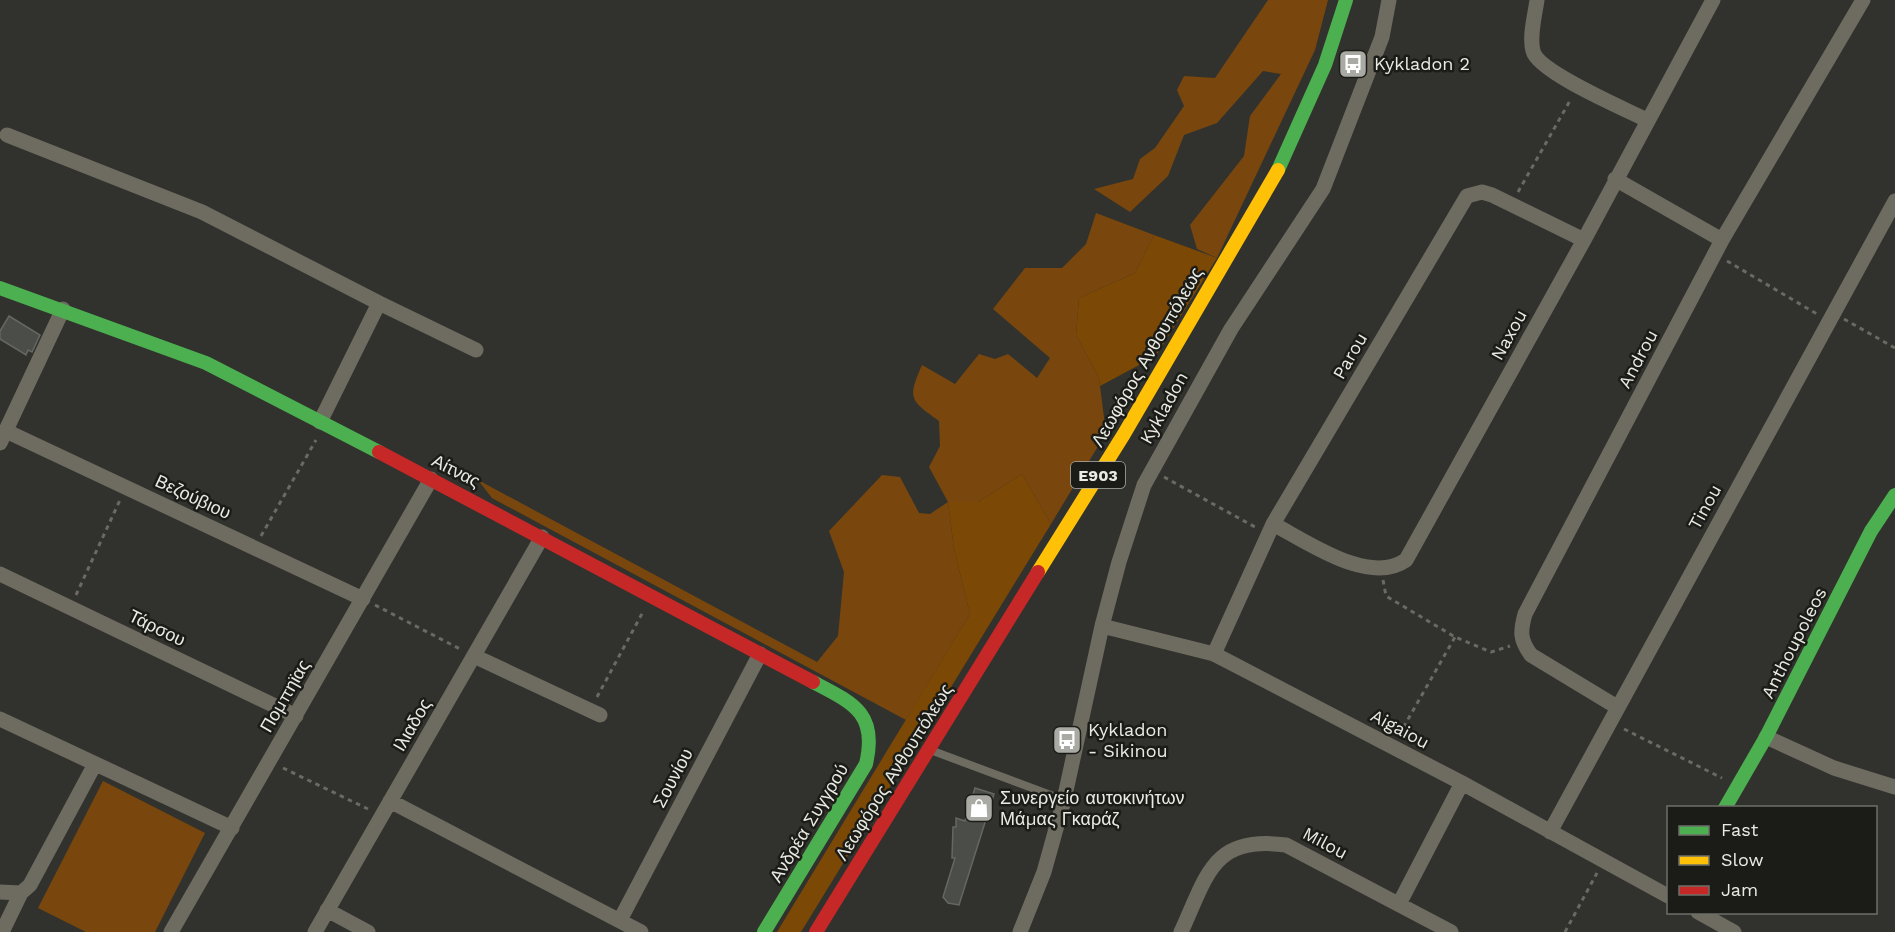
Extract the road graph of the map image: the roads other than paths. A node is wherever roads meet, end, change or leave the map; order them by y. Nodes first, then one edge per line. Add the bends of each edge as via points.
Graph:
1 (1346, 0) edge
2 (1389, 0) edge
3 (1537, 0) edge
4 (1713, 0) edge
5 (1863, 0) edge
6 (1647, 120) junction
7 (7, 135) dead end
8 (1615, 179) junction
9 (1895, 201) edge
10 (1584, 240) junction
11 (1719, 247) junction
12 (0, 288) edge
13 (379, 303) junction
14 (63, 309) junction
15 (476, 350) dead end
16 (323, 423) junction
17 (3, 437) edge
18 (431, 479) junction
19 (1895, 495) edge
20 (1271, 529) junction
21 (542, 537) junction
22 (0, 574) edge
23 (363, 599) junction
24 (1102, 626) junction
25 (760, 654) junction
26 (1215, 654) junction
27 (474, 656) junction
28 (1617, 707) junction
29 (595, 713) road end
30 (296, 716) junction
31 (0, 719) edge
32 (871, 729) joint
33 (1766, 737) junction
34 (928, 750) junction
35 (95, 764) junction
36 (1462, 783) junction
37 (1895, 787) edge
38 (1064, 800) junction
39 (390, 801) junction
40 (1726, 806) edge
41 (232, 828) junction
42 (1550, 832) junction
43 (0, 892) edge
44 (21, 893) junction
45 (1667, 895) edge
46 (1399, 904) junction
47 (327, 910) junction
48 (1702, 914) edge
49 (620, 920) junction
50 (2, 932) edge
51 (171, 932) edge
52 (315, 932) edge
53 (368, 932) edge
54 (641, 932) edge
55 (764, 932) edge
56 (816, 932) edge
57 (1020, 932) edge
58 (1181, 932) edge
59 (1451, 932) edge
60 (1734, 932) edge

1 - 34 street, Λεωφόρος Ανθουπόλεως / E903 via 1325,65 1281,164 1124,434
2 - 24 street, Kykladon via 1382,37 1323,189 1232,329 1144,485
3 - 6 street via 1533,52 1540,63
4 - 6 street, Naxou
5 - 11 street, Androu
6 - 8 street, Naxou
7 - 13 street via 202,212
8 - 10 street, Naxou
8 - 11 street
9 - 28 street, Tinou
10 - 20 street, Naxou via 1406,560 1380,570 1361,568
10 - 20 street, Parou via 1482,192 1467,196
11 - 28 street, Androu via 1525,614 1521,631 1521,642 1531,655
12 - 14 street, Αίτνας
13 - 15 street
13 - 16 street
14 - 16 street, Αίτνας via 206,363
14 - 17 street
16 - 18 street, Αίτνας
17 - 23 street, Βεζούβιου via 125,487
18 - 21 street, Αίτνας
18 - 23 street, Πομπηϊας
19 - 33 street, Anthoupoleos via 1871,531
20 - 26 street, Parou
21 - 25 street, Αίτνας
21 - 27 street, Ιλιαδος
22 - 30 street, Τάρσου
23 - 30 street, Πομπηϊας
24 - 26 street, Aigaiou
24 - 38 street, Kykladon
25 - 32 street, Αίτνας via 850,702
25 - 49 street, Σουνίου
26 - 36 street, Aigaiou
27 - 29 street
27 - 39 street, Ιλιαδος
28 - 42 street, Tinou
30 - 41 street, Πομπηϊας
31 - 35 street
32 - 55 street, Ανδρέα Συγγρού via 866,764
33 - 37 street via 1834,768
33 - 40 street, Anthoupoleos
34 - 38 lane
34 - 56 street, Λεωφόρος Ανθουπόλεως / E903
35 - 41 street
35 - 44 street via 30,885
36 - 42 street, Aigaiou
36 - 46 street
38 - 57 street, Kykladon via 1044,872
39 - 47 street, Ιλιαδος
39 - 49 street
41 - 51 street, Πομπηϊας
42 - 45 street, Aigaiou
43 - 44 street
44 - 50 street
46 - 58 street, Milou via 1286,845 1260,842 1238,846 1223,855 1208,873
46 - 59 street, Milou
47 - 52 street, Ιλιαδος
47 - 53 street
48 - 60 street
49 - 54 street

